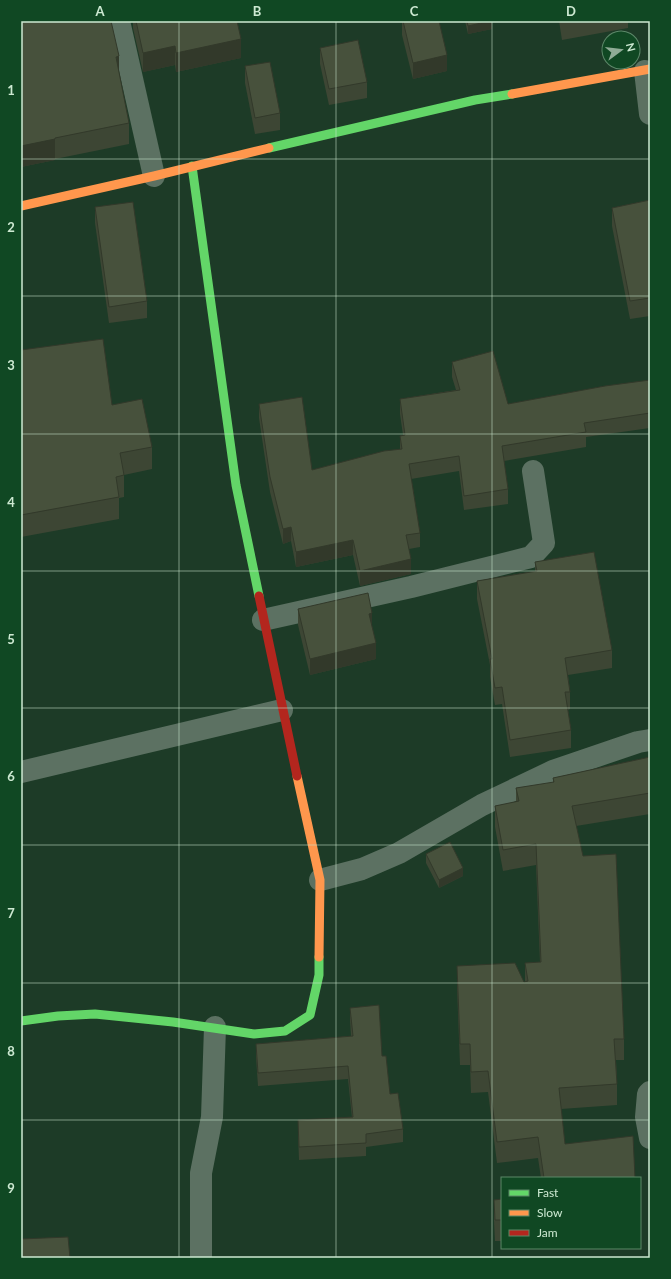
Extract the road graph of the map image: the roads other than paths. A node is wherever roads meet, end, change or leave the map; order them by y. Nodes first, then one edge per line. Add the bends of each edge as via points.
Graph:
1 (119, 21) edge
2 (648, 70) edge
3 (650, 114) edge
4 (192, 166) junction
5 (154, 176) junction
6 (21, 206) edge
7 (533, 471) dead end
8 (263, 620) junction
9 (282, 710) junction
10 (650, 740) edge
11 (21, 772) edge
12 (320, 880) junction
13 (21, 1021) edge
14 (216, 1028) junction
15 (650, 1092) edge
16 (650, 1138) edge
17 (201, 1258) edge

1 - 5 street
2 - 3 street
2 - 4 street via 475,100
4 - 5 street
4 - 8 street via 236,485
5 - 6 street
7 - 8 street via 544,544 531,557
8 - 9 street
9 - 11 street
9 - 12 street
10 - 12 street via 554,771 482,805 399,853 362,869
12 - 14 street via 318,974 310,1015 285,1031 254,1034
13 - 14 street via 95,1014
14 - 17 street via 212,1117 201,1173
15 - 16 street via 646,1117

